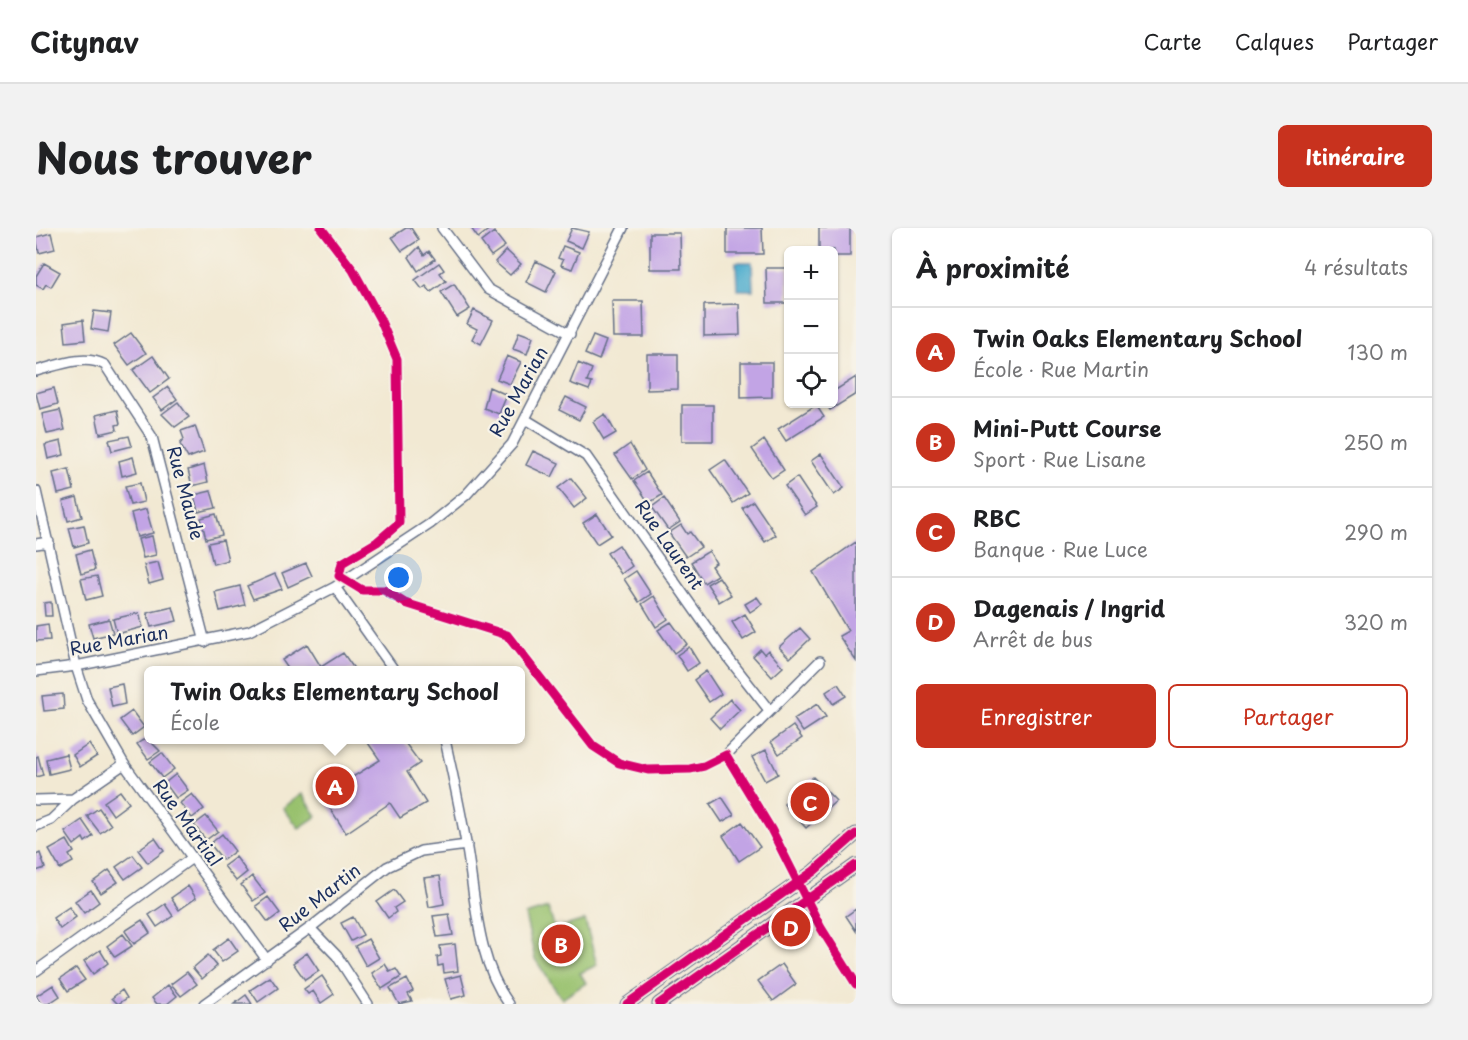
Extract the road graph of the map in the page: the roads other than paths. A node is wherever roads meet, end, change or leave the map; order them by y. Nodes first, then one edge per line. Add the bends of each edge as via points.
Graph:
1 (442, 228) edge
2 (623, 228) edge
3 (570, 334) junction
4 (36, 370) edge
5 (525, 419) junction
6 (36, 491) edge
7 (49, 542) junction
8 (36, 544) edge
9 (335, 587) junction
10 (205, 642) junction
11 (820, 662) dead end
12 (76, 666) junction
13 (391, 666) edge
14 (36, 671) edge
15 (769, 710) junction
16 (446, 744) edge
17 (124, 764) junction
18 (73, 799) junction
19 (36, 800) edge
20 (36, 826) edge
21 (856, 834) edge
22 (467, 845) junction
23 (192, 858) junction
24 (856, 865) edge
25 (798, 882) junction
26 (807, 900) junction
27 (310, 928) junction
28 (267, 960) junction
29 (36, 971) edge
30 (856, 984) edge
31 (204, 1004) edge
32 (368, 1004) edge
33 (509, 1004) edge
34 (627, 1004) edge
35 (659, 1004) edge

1 - 3 street via 488,289
2 - 3 street, Rue Marian
3 - 5 street, Rue Marian
4 - 10 street, Rue Maude via 83,360 105,365 152,437
5 - 9 street, Rue Marian via 512,444 466,495 430,524
5 - 15 street, Rue Laurent via 586,456
6 - 7 street, Rue Martial
7 - 8 street
7 - 12 street, Rue Martial
9 - 10 street, Rue Marian via 249,631
9 - 13 street
10 - 12 street, Rue Marian
11 - 15 street
12 - 14 street, Rue Marian
12 - 17 street, Rue Martial via 87,700
15 - 25 street via 726,755
16 - 22 street
17 - 18 street
17 - 23 street, Rue Martial
18 - 19 street
18 - 20 street via 51,820
21 - 25 main road
22 - 27 street, Rue Martin via 421,851 387,867
22 - 33 street via 485,956 496,986
23 - 28 street, Rue Martial
23 - 29 street
24 - 26 main road
25 - 26 street
25 - 34 main road
26 - 30 street
26 - 35 main road
27 - 28 street, Rue Martin
27 - 32 street via 337,956
28 - 31 street, Rue Martin

